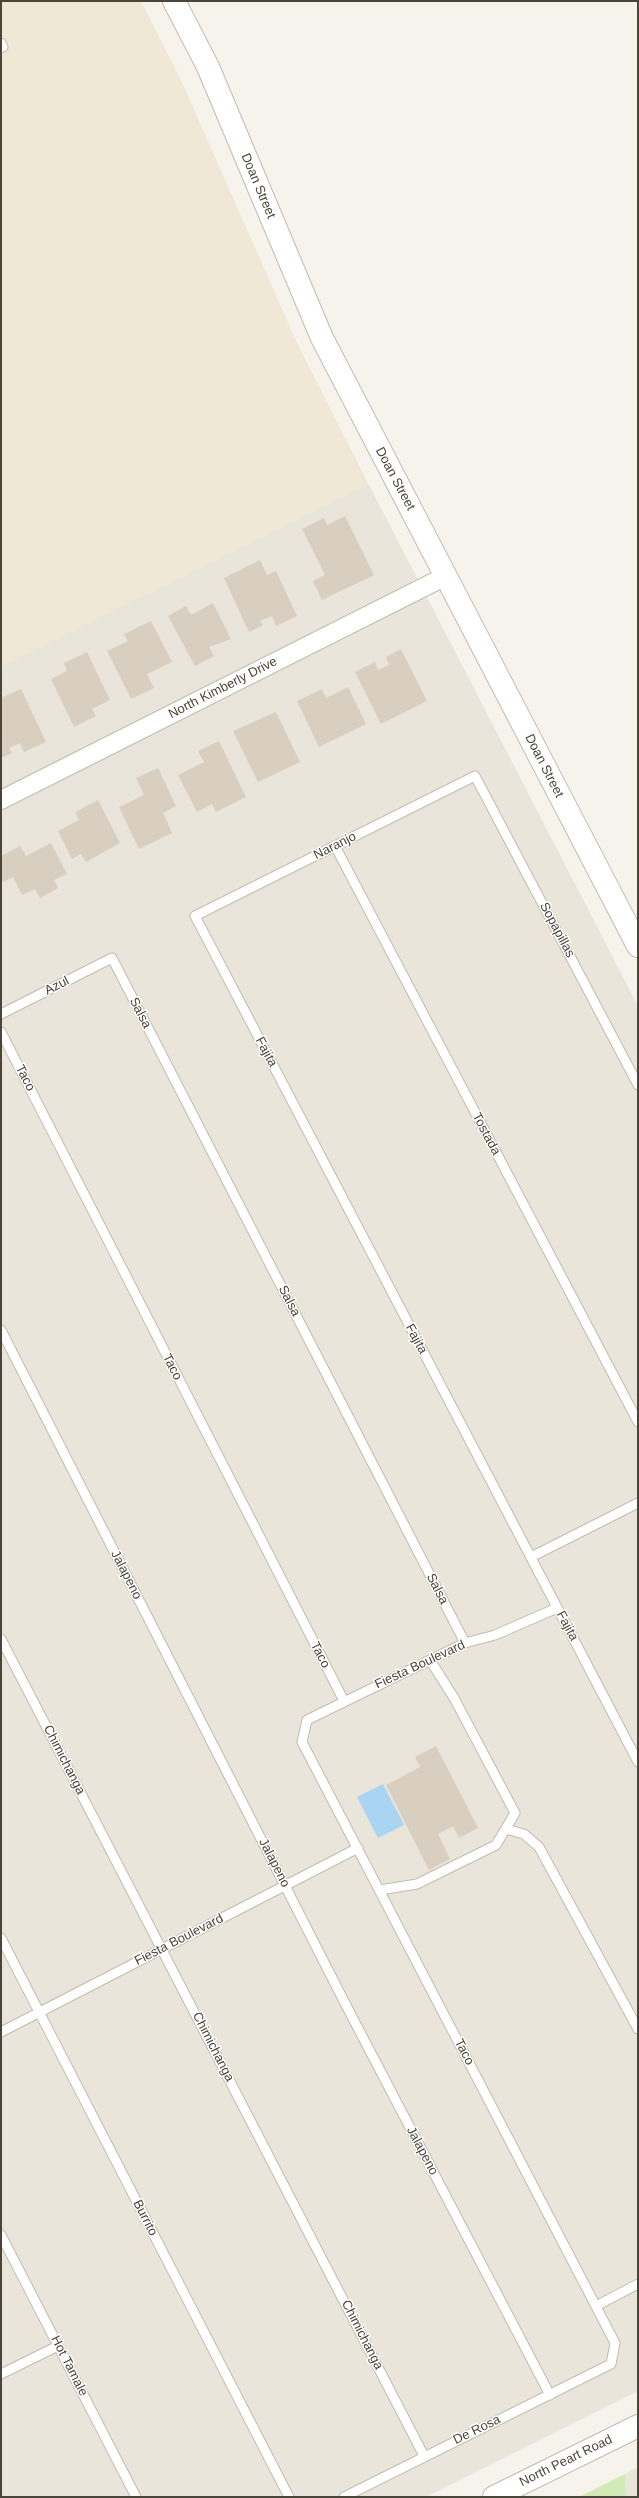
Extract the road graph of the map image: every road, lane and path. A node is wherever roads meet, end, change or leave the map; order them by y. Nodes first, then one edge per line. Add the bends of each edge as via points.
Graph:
1 (174, 1) edge
2 (1, 43) edge
3 (1, 48) edge
4 (446, 576) junction
5 (475, 776) joint
6 (1, 800) edge
7 (335, 846) junction
8 (194, 916) joint
9 (638, 946) edge
10 (112, 958) joint
11 (1, 1014) edge
12 (1, 1032) edge
13 (638, 1085) edge
14 (1, 1330) edge
15 (638, 1422) edge
16 (638, 1503) edge
17 (531, 1557) junction
18 (557, 1608) junction
19 (1, 1639) edge
20 (465, 1643) junction
21 (430, 1660) junction
22 (344, 1701) junction
23 (302, 1742) joint
24 (638, 1762) edge
25 (506, 1829) junction
26 (358, 1848) junction
27 (285, 1886) junction
28 (380, 1890) junction
29 (1, 1938) edge
30 (162, 1949) junction
31 (39, 2013) junction
32 (638, 2029) edge
33 (1, 2032) edge
34 (1, 2235) edge
35 (638, 2284) edge
36 (596, 2306) junction
37 (58, 2346) junction
38 (611, 2364) joint
39 (1, 2374) edge
40 (550, 2395) junction
41 (638, 2426) edge
42 (424, 2456) junction
43 (136, 2497) edge
44 (289, 2497) edge
45 (344, 2497) edge
46 (494, 2497) edge

1 - 4 street, Doan Street via 208,67 322,338
2 - 3 lane
4 - 6 street, North Kimberly Drive
4 - 9 street, Doan Street
5 - 7 lane, Naranjo
5 - 13 lane, Sopapillas
7 - 8 lane, Naranjo
7 - 15 lane, Tostada
8 - 17 lane, Fajita
10 - 11 lane, Azul
10 - 20 lane, Salsa
12 - 22 lane, Taco
14 - 27 lane, Jalapeno
16 - 17 lane
17 - 18 lane, Fajita
18 - 20 lane, Fiesta Boulevard via 495,1635
18 - 24 lane, Fajita
19 - 30 lane, Chimichanga
20 - 21 lane, Fiesta Boulevard
21 - 22 lane, Fiesta Boulevard
21 - 25 lane via 454,1698 515,1813
22 - 23 lane, Fiesta Boulevard via 307,1720
23 - 26 lane, Taco
25 - 28 lane via 496,1846 438,1875 417,1884
25 - 32 lane via 524,1834 539,1847
26 - 27 lane, Fiesta Boulevard
26 - 28 lane, Taco
27 - 30 lane, Fiesta Boulevard
27 - 40 lane, Jalapeno
28 - 36 lane, Taco
29 - 31 lane, Burrito
30 - 31 lane, Fiesta Boulevard
30 - 42 lane, Chimichanga
31 - 33 lane, Fiesta Boulevard
31 - 44 lane, Burrito
34 - 37 lane, Hot Tamale
35 - 36 lane
36 - 38 lane, Taco via 615,2343
37 - 39 lane
37 - 43 lane, Hot Tamale
38 - 40 lane, De Rosa
40 - 42 lane, De Rosa
41 - 46 street, North Peart Road
42 - 45 lane, De Rosa

